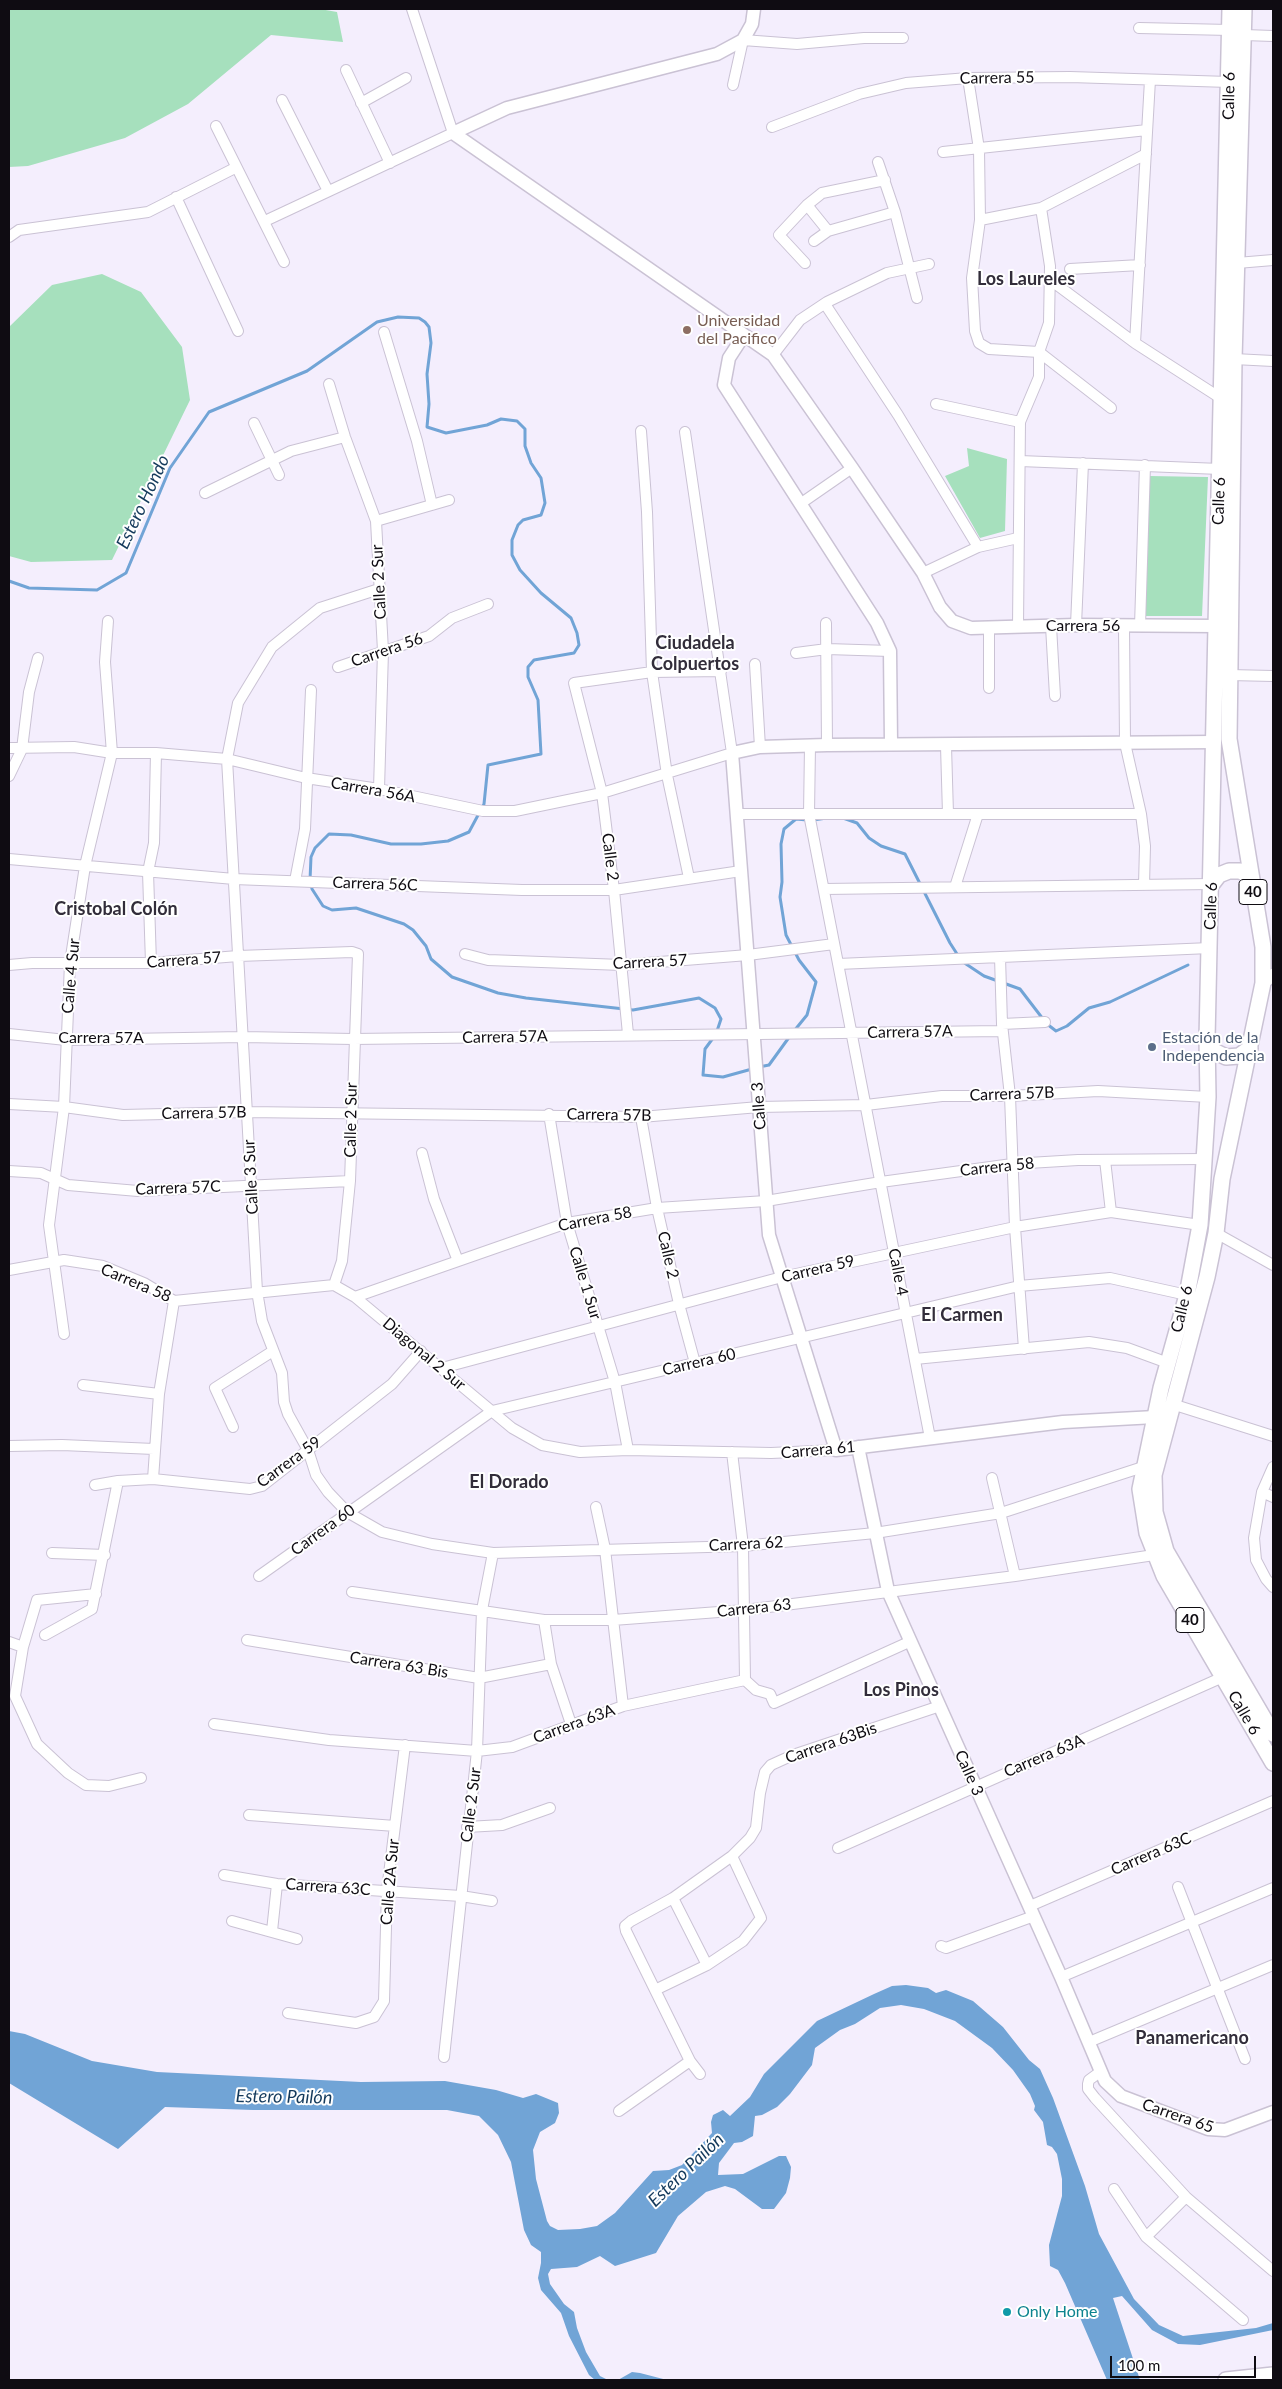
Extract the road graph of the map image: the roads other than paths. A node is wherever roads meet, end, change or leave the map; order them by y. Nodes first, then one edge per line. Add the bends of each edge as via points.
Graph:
1 (754, 9) edge
2 (1230, 9) edge
3 (1244, 9) edge
4 (414, 10) edge
5 (1139, 28) dead end
6 (1237, 33) junction
7 (1273, 36) edge
8 (903, 38) dead end
9 (743, 40) junction
10 (346, 70) dead end
11 (406, 78) dead end
12 (968, 78) junction
13 (1150, 80) junction
14 (1229, 82) junction
15 (733, 85) dead end
16 (282, 100) dead end
17 (361, 103) junction
18 (216, 126) dead end
19 (772, 127) dead end
20 (1147, 130) junction
21 (453, 133) junction
22 (979, 149) junction
23 (943, 152) dead end
24 (1146, 154) junction
25 (390, 162) junction
26 (878, 162) dead end
27 (235, 168) junction
28 (884, 180) junction
29 (328, 192) junction
30 (176, 198) junction
31 (806, 206) junction
32 (1041, 208) junction
33 (895, 212) junction
34 (980, 220) junction
35 (265, 221) junction
36 (828, 231) junction
37 (9, 237) edge
38 (814, 241) dead end
39 (1273, 260) edge
40 (284, 262) dead end
41 (805, 263) dead end
42 (1237, 263) junction
43 (929, 264) dead end
44 (1140, 265) junction
45 (909, 266) junction
46 (1070, 269) dead end
47 (1049, 280) junction
48 (917, 298) dead end
49 (825, 304) junction
50 (238, 331) dead end
51 (384, 332) dead end
52 (744, 335) junction
53 (1136, 343) junction
54 (1039, 352) junction
55 (773, 355) junction
56 (1234, 359) junction
57 (1273, 361) edge
58 (329, 384) dead end
59 (1222, 399) junction
60 (936, 404) dead end
61 (1111, 408) dead end
62 (1020, 422) junction
63 (254, 423) dead end
64 (641, 431) dead end
65 (685, 432) dead end
66 (345, 437) junction
67 (273, 460) junction
68 (1020, 461) junction
69 (1083, 463) junction
70 (1145, 465) junction
71 (852, 468) junction
72 (1220, 469) junction
73 (279, 475) dead end
74 (205, 493) dead end
75 (449, 500) dead end
76 (800, 504) junction
77 (432, 505) junction
78 (376, 521) junction
79 (1018, 538) junction
80 (978, 547) junction
81 (923, 573) junction
82 (379, 589) junction
83 (488, 604) dead end
84 (108, 621) dead end
85 (826, 623) dead end
86 (1076, 625) junction
87 (1018, 626) junction
88 (1051, 626) junction
89 (1124, 626) junction
90 (1140, 626) junction
91 (1216, 626) junction
92 (989, 627) junction
93 (826, 649) junction
94 (383, 650) junction
95 (890, 651) junction
96 (796, 652) dead end
97 (38, 658) dead end
98 (755, 664) dead end
99 (338, 667) dead end
100 (721, 671) junction
101 (652, 672) junction
102 (1229, 675) junction
103 (1273, 676) edge
104 (989, 688) dead end
105 (311, 690) dead end
106 (1055, 696) dead end
107 (1215, 742) junction
108 (891, 743) junction
109 (1125, 743) junction
110 (827, 745) junction
111 (810, 746) junction
112 (946, 746) junction
113 (760, 747) junction
114 (9, 748) edge
115 (22, 748) junction
116 (112, 753) junction
117 (156, 753) junction
118 (732, 754) junction
119 (227, 759) junction
120 (667, 775) junction
121 (9, 776) edge
122 (306, 778) junction
123 (379, 789) junction
124 (602, 793) junction
125 (737, 814) junction
126 (809, 814) junction
127 (948, 814) junction
128 (978, 814) junction
129 (1141, 814) junction
130 (9, 859) edge
131 (85, 866) junction
132 (741, 870) junction
133 (148, 872) junction
134 (1250, 876) junction
135 (689, 878) junction
136 (234, 879) junction
137 (295, 881) junction
138 (1144, 884) junction
139 (1212, 884) junction
140 (956, 887) junction
141 (824, 889) junction
142 (614, 890) junction
143 (834, 944) junction
144 (1210, 948) junction
145 (1268, 951) edge
146 (358, 954) joint
147 (465, 954) dead end
148 (748, 955) junction
149 (238, 956) junction
150 (1000, 957) junction
151 (70, 963) junction
152 (151, 963) junction
153 (838, 964) junction
154 (9, 965) edge
155 (622, 965) junction
156 (1268, 979) edge
157 (1045, 1022) dead end
158 (1002, 1027) junction
159 (9, 1034) edge
160 (628, 1034) junction
161 (754, 1034) junction
162 (852, 1034) junction
163 (243, 1037) junction
164 (353, 1039) junction
165 (1207, 1039) junction
166 (66, 1040) junction
167 (1250, 1048) junction
168 (1010, 1096) junction
169 (1208, 1097) junction
170 (9, 1104) edge
171 (866, 1105) junction
172 (64, 1107) junction
173 (759, 1107) junction
174 (247, 1112) junction
175 (351, 1114) junction
176 (549, 1114) junction
177 (641, 1117) junction
178 (422, 1154) dead end
179 (1204, 1159) junction
180 (1105, 1160) junction
181 (1012, 1164) junction
182 (9, 1171) edge
183 (53, 1178) junction
184 (350, 1181) junction
185 (880, 1182) junction
186 (251, 1186) junction
187 (766, 1201) junction
188 (657, 1208) junction
189 (1111, 1212) junction
190 (567, 1223) junction
191 (1200, 1225) junction
192 (1015, 1226) junction
193 (1216, 1234) junction
194 (894, 1252) junction
195 (458, 1261) junction
196 (52, 1262) junction
197 (1273, 1265) edge
198 (9, 1270) edge
199 (782, 1277) junction
200 (334, 1285) junction
201 (1019, 1286) junction
202 (257, 1291) junction
203 (1187, 1295) junction
204 (355, 1298) junction
205 (174, 1301) junction
206 (679, 1304) junction
207 (906, 1313) junction
208 (598, 1325) junction
209 (64, 1334) dead end
210 (801, 1338) junction
211 (1024, 1349) junction
212 (273, 1351) junction
213 (421, 1351) junction
214 (915, 1359) junction
215 (695, 1363) junction
216 (1168, 1363) junction
217 (442, 1368) junction
218 (615, 1382) junction
219 (83, 1385) dead end
220 (159, 1394) junction
221 (1172, 1404) junction
222 (492, 1411) junction
223 (1155, 1417) junction
224 (233, 1427) dead end
225 (1273, 1436) edge
226 (930, 1438) junction
227 (9, 1446) edge
228 (858, 1447) junction
229 (154, 1449) junction
230 (308, 1450) junction
231 (628, 1450) junction
232 (836, 1450) junction
233 (732, 1452) junction
234 (1143, 1467) junction
235 (1273, 1467) edge
236 (992, 1478) dead end
237 (153, 1479) junction
238 (118, 1480) junction
239 (95, 1484) dead end
240 (1262, 1492) junction
241 (1273, 1497) edge
242 (596, 1507) dead end
243 (347, 1512) junction
244 (1001, 1513) junction
245 (875, 1534) junction
246 (743, 1546) junction
247 (605, 1549) junction
248 (52, 1553) dead end
249 (493, 1553) junction
250 (105, 1554) junction
251 (1154, 1555) junction
252 (260, 1576) dead end
253 (1015, 1576) junction
254 (1273, 1587) edge
255 (888, 1591) junction
256 (352, 1592) dead end
257 (96, 1594) junction
258 (482, 1610) junction
259 (745, 1610) junction
260 (544, 1620) junction
261 (613, 1620) junction
262 (45, 1635) dead end
263 (246, 1640) dead end
264 (9, 1642) edge
265 (909, 1642) junction
266 (23, 1646) junction
267 (550, 1664) junction
268 (1223, 1677) junction
269 (479, 1678) junction
270 (745, 1680) junction
271 (623, 1706) junction
272 (940, 1706) junction
273 (214, 1724) dead end
274 (571, 1724) junction
275 (1273, 1734) edge
276 (405, 1745) junction
277 (477, 1750) junction
278 (1273, 1763) edge
279 (141, 1778) dead end
280 (975, 1787) junction
281 (1273, 1802) edge
282 (550, 1808) dead end
283 (249, 1815) dead end
284 (395, 1826) junction
285 (467, 1827) junction
286 (838, 1848) dead end
287 (732, 1856) junction
288 (224, 1875) dead end
289 (277, 1884) junction
290 (1178, 1887) dead end
291 (1273, 1888) edge
292 (387, 1890) junction
293 (461, 1896) junction
294 (673, 1898) junction
295 (492, 1900) dead end
296 (1032, 1911) junction
297 (232, 1921) dead end
298 (1191, 1922) junction
299 (272, 1931) junction
300 (297, 1939) dead end
301 (941, 1946) dead end
302 (1273, 1965) edge
303 (707, 1966) junction
304 (1061, 1977) junction
305 (1217, 1988) junction
306 (655, 1990) junction
307 (288, 2013) dead end
308 (1089, 2042) junction
309 (444, 2057) dead end
310 (1245, 2059) dead end
311 (690, 2061) junction
312 (1100, 2072) junction
313 (700, 2074) dead end
314 (1112, 2088) joint
315 (619, 2111) dead end
316 (1273, 2112) edge
317 (1114, 2190) dead end
318 (1186, 2197) junction
319 (1146, 2237) junction
320 (1273, 2271) edge
321 (1243, 2320) dead end
322 (1273, 2375) edge
323 (1226, 2380) edge

1 - 9 main road via 752,24
2 - 6 highway, Calle 6 / 40
3 - 6 highway, Calle 6 / 40
4 - 21 street
5 - 6 street
6 - 7 street
6 - 14 highway, Calle 6 / 40
6 - 42 highway, Calle 6 / 40
8 - 9 street via 797,44
9 - 15 street
9 - 21 main road via 717,54 507,108
10 - 17 street
11 - 17 street
12 - 13 street, Carrera 55
12 - 19 street, Carrera 55 via 906,83 859,94
12 - 22 street
13 - 14 street, Carrera 55
13 - 20 street
14 - 59 highway, Calle 6 / 40
16 - 29 street
17 - 25 street
18 - 27 street
20 - 22 street
20 - 24 street
21 - 25 street
21 - 52 main road
22 - 23 street
22 - 34 street
24 - 32 street
24 - 44 street
25 - 29 street
26 - 28 street
27 - 30 street
27 - 35 street
28 - 31 street via 822,194
28 - 33 street
29 - 35 street
30 - 37 street via 148,212 19,230
30 - 50 street
31 - 36 street
31 - 41 street via 778,235
32 - 34 street
32 - 47 street via 1050,266
33 - 36 street
33 - 45 street
34 - 54 street via 972,278 975,330 979,343 989,348
35 - 40 street
36 - 38 street
39 - 42 street
42 - 56 highway, Calle 6 / 40
43 - 45 street
44 - 46 street
44 - 53 street
45 - 48 street
45 - 49 street via 887,273
47 - 53 street
47 - 54 street via 1049,323
49 - 55 street via 800,320
49 - 80 street via 898,415
51 - 77 street via 417,441
52 - 55 main road
52 - 76 main road via 729,358 724,385
53 - 59 street
54 - 61 street
54 - 62 street via 1039,377
55 - 71 main road
56 - 57 street
56 - 102 highway, Calle 6 / 40
58 - 66 street, Calle 2 Sur
59 - 72 highway, Calle 6 / 40
60 - 62 street
62 - 68 street
63 - 67 street
64 - 101 street
65 - 100 street
66 - 67 street via 291,451
66 - 78 street, Calle 2 Sur
67 - 73 street
67 - 74 street
68 - 69 street
68 - 79 street
69 - 70 street
69 - 86 street
70 - 72 street
70 - 90 street
71 - 76 street
71 - 81 main road
72 - 91 highway, Calle 6 / 40
75 - 77 street
76 - 95 main road via 876,622
77 - 78 street
78 - 82 street, Calle 2 Sur
79 - 80 street
79 - 87 street
80 - 81 street
81 - 92 main road, Carrera 56 via 940,607 952,621 971,628
82 - 94 street, Calle 2 Sur
82 - 119 street, Calle 3 Sur via 320,608 272,647 238,703
83 - 94 street, Carrera 56 via 452,618 429,636
84 - 116 street, Calle 4 Sur via 106,662
85 - 93 street
86 - 88 main road, Carrera 56
86 - 89 main road, Carrera 56
87 - 88 main road, Carrera 56
87 - 92 main road, Carrera 56
88 - 106 street
89 - 90 main road, Carrera 56
89 - 109 street
90 - 91 main road, Carrera 56
91 - 107 highway, Calle 6 / 40
92 - 104 street
93 - 95 street
93 - 96 street
93 - 110 street
94 - 99 street, Carrera 56
94 - 123 street, Calle 2 Sur
95 - 108 main road
97 - 115 street via 28,692
98 - 113 street
100 - 101 street
100 - 118 street
101 - 120 street
101 - 124 street, Calle 2 via 574,682
102 - 103 street
102 - 134 highway, Calle 6 / 40 via 1229,739
105 - 122 street
107 - 109 main road
107 - 139 highway, Calle 6 / 40
108 - 110 main road
108 - 112 main road
109 - 112 main road
109 - 129 street
110 - 111 main road
111 - 113 main road
111 - 126 street, Calle 4
112 - 127 street
113 - 118 main road
114 - 115 street, Carrera 56A
115 - 116 street, Carrera 56A via 74,747
115 - 121 street
116 - 117 street, Carrera 56A
116 - 131 street, Calle 4 Sur
117 - 119 street, Carrera 56A
117 - 133 street via 154,843
118 - 120 street, Carrera 56A
118 - 125 main road, Calle 3
119 - 122 street, Carrera 56A
119 - 136 street, Calle 3 Sur
120 - 124 street, Carrera 56A
120 - 135 street
122 - 123 street, Carrera 56A
122 - 137 street via 305,829
123 - 124 street, Carrera 56A via 482,811 515,811
124 - 142 street, Calle 2
125 - 126 street
125 - 132 main road, Calle 3
126 - 127 street
126 - 141 street, Calle 4
127 - 128 street
128 - 129 street
128 - 140 street
129 - 138 street via 1145,846
130 - 131 street, Carrera 56C
131 - 133 street, Carrera 56C
131 - 151 street, Calle 4 Sur
132 - 135 street, Carrera 56C
132 - 148 main road, Calle 3
133 - 136 street, Carrera 56C
133 - 152 street
134 - 139 highway via 1240,871 1229,871 1219,875
134 - 145 highway, Calle 6 / 40
135 - 142 street, Carrera 56C
136 - 137 street, Carrera 56C
136 - 149 street, Calle 3 Sur
137 - 142 street, Carrera 56C via 522,890
138 - 139 street
138 - 140 street
139 - 144 highway, Calle 6 / 40
140 - 141 street
141 - 143 street, Calle 4
142 - 155 street, Calle 2
143 - 148 street, Carrera 57
143 - 153 street, Calle 4
144 - 150 street
144 - 165 highway, Calle 6 / 40
145 - 156 highway, Calle 6 / 40
146 - 149 street, Carrera 57
146 - 164 street, Calle 2 Sur
147 - 155 street, Carrera 57 via 488,960
148 - 155 street, Carrera 57
148 - 161 main road, Calle 3
149 - 152 street, Carrera 57
149 - 163 street, Calle 3 Sur
150 - 153 street
150 - 158 street
151 - 152 street, Carrera 57
151 - 154 street, Carrera 57
151 - 166 street, Calle 4 Sur
153 - 162 street, Calle 4
155 - 160 street, Calle 2
156 - 167 highway, Calle 6 / 40
157 - 158 street, Carrera 57A
158 - 162 street, Carrera 57A
158 - 168 street
159 - 166 street, Carrera 57A
160 - 161 street, Carrera 57A
160 - 164 street, Carrera 57A
161 - 162 street, Carrera 57A
161 - 173 main road, Calle 3
162 - 171 street, Calle 4
163 - 164 street, Carrera 57A
163 - 166 street, Carrera 57A
163 - 174 street, Calle 3 Sur
164 - 175 street, Calle 2 Sur
165 - 167 highway via 1214,1051 1226,1057 1239,1056
165 - 169 highway, Calle 6 / 40
166 - 172 street, Calle 4 Sur
167 - 193 highway, Calle 6 / 40 via 1222,1179
168 - 169 street, Carrera 57B via 1098,1091
168 - 171 street, Carrera 57B via 942,1096
168 - 181 street
169 - 179 highway, Calle 6 / 40
170 - 172 street, Carrera 57B
171 - 173 street, Carrera 57B
171 - 185 street, Calle 4
172 - 174 street, Carrera 57B via 123,1115
172 - 183 street, Calle 4 Sur
173 - 177 street, Carrera 57B
173 - 187 main road, Calle 3
174 - 175 street, Carrera 57B
174 - 186 street, Calle 3 Sur
175 - 176 street, Carrera 57B
175 - 184 street, Calle 2 Sur
176 - 177 street, Carrera 57B
176 - 190 street, Calle 1 Sur
177 - 188 street, Calle 2
178 - 195 street via 434,1199
179 - 180 street, Carrera 58
179 - 191 highway, Calle 6 / 40
180 - 181 street, Carrera 58
180 - 189 street
181 - 185 street, Carrera 58
181 - 192 street
182 - 183 street, Carrera 57C via 41,1173
183 - 186 street, Carrera 57C via 68,1185 138,1191
183 - 196 street, Calle 4 Sur via 48,1225
184 - 186 street, Carrera 57C
184 - 200 street, Calle 2 Sur via 342,1261
185 - 187 street, Carrera 58
185 - 194 street, Calle 4
186 - 202 street, Calle 3 Sur
187 - 188 street, Carrera 58
187 - 199 main road, Calle 3 via 769,1235
188 - 190 street, Carrera 58
188 - 206 street, Calle 2
189 - 191 street, Carrera 59
189 - 192 street, Carrera 59
190 - 195 street, Carrera 58
190 - 208 street, Calle 1 Sur
191 - 203 highway, Calle 6 / 40
192 - 194 street, Carrera 59
192 - 201 street
193 - 197 street
193 - 221 highway, Calle 6 / 40
194 - 199 street, Carrera 59
194 - 207 street, Calle 4
195 - 204 street, Carrera 58
196 - 198 street, Carrera 58
196 - 205 street, Carrera 58 via 64,1260 103,1266 144,1283
196 - 209 street, Calle 4 Sur
199 - 206 street, Carrera 59
199 - 210 main road, Calle 3
200 - 202 street, Carrera 58
200 - 204 street
201 - 203 street, Carrera 60 via 1110,1278
201 - 207 street, Carrera 60
201 - 211 street
202 - 205 street, Carrera 58
202 - 212 street, Calle 3 Sur via 262,1321
203 - 216 highway, Calle 6 / 40
204 - 213 street, Diagonal 2 Sur
205 - 220 street
206 - 208 street, Carrera 59
206 - 215 street, Calle 2
207 - 210 street, Carrera 60
207 - 214 street, Calle 4
208 - 217 street, Carrera 59
208 - 218 street, Calle 1 Sur
210 - 215 street, Carrera 60
210 - 232 main road, Calle 3
211 - 214 street
211 - 216 street via 1089,1342 1127,1348
212 - 224 street via 215,1388
212 - 230 street, Calle 3 Sur via 282,1373 288,1414
213 - 217 street, Diagonal 2 Sur
213 - 230 street, Carrera 59 via 392,1384
214 - 226 street, Calle 4
215 - 218 street, Carrera 60
216 - 223 highway, Calle 6 / 40
217 - 222 street, Diagonal 2 Sur
218 - 222 street, Carrera 60
218 - 231 street, Calle 1 Sur
219 - 220 street
220 - 229 street
221 - 225 street
221 - 275 highway, Calle 6 / 40 via 1154,1475 1155,1512 1166,1551
222 - 231 street, Carrera 61 via 512,1428 542,1445 580,1452
222 - 243 street, Carrera 60
223 - 226 main road, Carrera 61 via 1063,1422
223 - 234 highway, Calle 6 / 40
226 - 228 main road, Carrera 61
227 - 229 street
228 - 232 main road, Carrera 61
228 - 245 main road, Calle 3
229 - 237 street
230 - 237 street, Carrera 59 via 262,1486 250,1490
230 - 243 street, Calle 3 Sur via 316,1475
231 - 233 street, Carrera 61
232 - 233 street, Carrera 61 via 771,1454
233 - 246 street
234 - 244 street, Carrera 62
234 - 251 highway, Calle 6 / 40 via 1140,1489
235 - 240 street
236 - 244 street
237 - 238 street, Carrera 59
238 - 239 street, Carrera 59
238 - 250 street
240 - 241 street
240 - 254 street via 1254,1538 1256,1560
242 - 247 street
243 - 249 street, Carrera 62 via 382,1532
243 - 252 street, Carrera 60
244 - 245 street, Carrera 62
244 - 253 street
245 - 246 street, Carrera 62
245 - 255 main road, Calle 3
246 - 247 street, Carrera 62
246 - 259 street
247 - 249 street, Carrera 62
247 - 261 street
248 - 250 street
249 - 258 street, Calle 2 Sur
250 - 257 street
251 - 253 street, Carrera 63
251 - 268 highway, Calle 6 / 40
253 - 255 street, Carrera 63
255 - 259 street, Carrera 63
255 - 265 main road, Calle 3
256 - 258 street, Carrera 63
257 - 262 street via 92,1609
257 - 266 street via 37,1600
258 - 260 street, Carrera 63
258 - 269 street, Calle 2 Sur
259 - 261 street, Carrera 63
259 - 270 street
260 - 261 street, Carrera 63
260 - 267 street
261 - 271 street
263 - 269 street, Carrera 63 Bis
264 - 266 street
265 - 270 street via 774,1703 770,1694 756,1690
265 - 272 main road, Calle 3
266 - 279 street via 15,1696 37,1744 86,1785 109,1786
267 - 269 street, Carrera 63 Bis
267 - 274 street
268 - 278 highway, Calle 6 / 40
268 - 280 street, Carrera 63A
269 - 277 street, Calle 2 Sur
270 - 271 street, Carrera 63A
271 - 274 street, Carrera 63A
272 - 280 main road, Calle 3
272 - 287 street, Carrera 63Bis via 771,1765 765,1772 760,1793 756,1828
273 - 276 street, Carrera 63A via 329,1740
274 - 277 street, Carrera 63A via 512,1747
276 - 277 street, Carrera 63A
276 - 284 street, Calle 2A Sur
277 - 285 street, Calle 2 Sur
280 - 286 street, Carrera 63A
280 - 296 main road, Calle 3
281 - 296 street, Carrera 63C
282 - 285 street via 502,1825
283 - 284 street
284 - 292 street, Calle 2A Sur
285 - 293 street, Calle 2 Sur
287 - 294 street, Carrera 63Bis
287 - 303 street via 761,1918 743,1941
288 - 289 street, Carrera 63C
289 - 292 street, Carrera 63C
289 - 299 street
290 - 298 street
291 - 298 street
292 - 293 street, Carrera 63C
292 - 307 street, Calle 2A Sur via 384,2001 374,2017 356,2023
293 - 295 street, Carrera 63C
293 - 309 street, Calle 2 Sur
294 - 303 street
294 - 306 street, Carrera 63Bis via 626,1926
296 - 301 street, Carrera 63C via 946,1948
296 - 304 main road, Calle 3
297 - 299 street
298 - 304 street
298 - 305 street
299 - 300 street
302 - 305 street
303 - 306 street
304 - 308 main road, Calle 3
305 - 308 street
305 - 310 street
306 - 311 street
308 - 312 main road, Calle 3
311 - 313 street
311 - 315 street
312 - 314 main road, Calle 3
312 - 318 street via 1089,2080 1088,2089
314 - 316 main road, Carrera 65 via 1121,2096 1208,2129 1225,2130
317 - 319 street
318 - 319 street
318 - 320 street
319 - 321 street
322 - 323 highway

